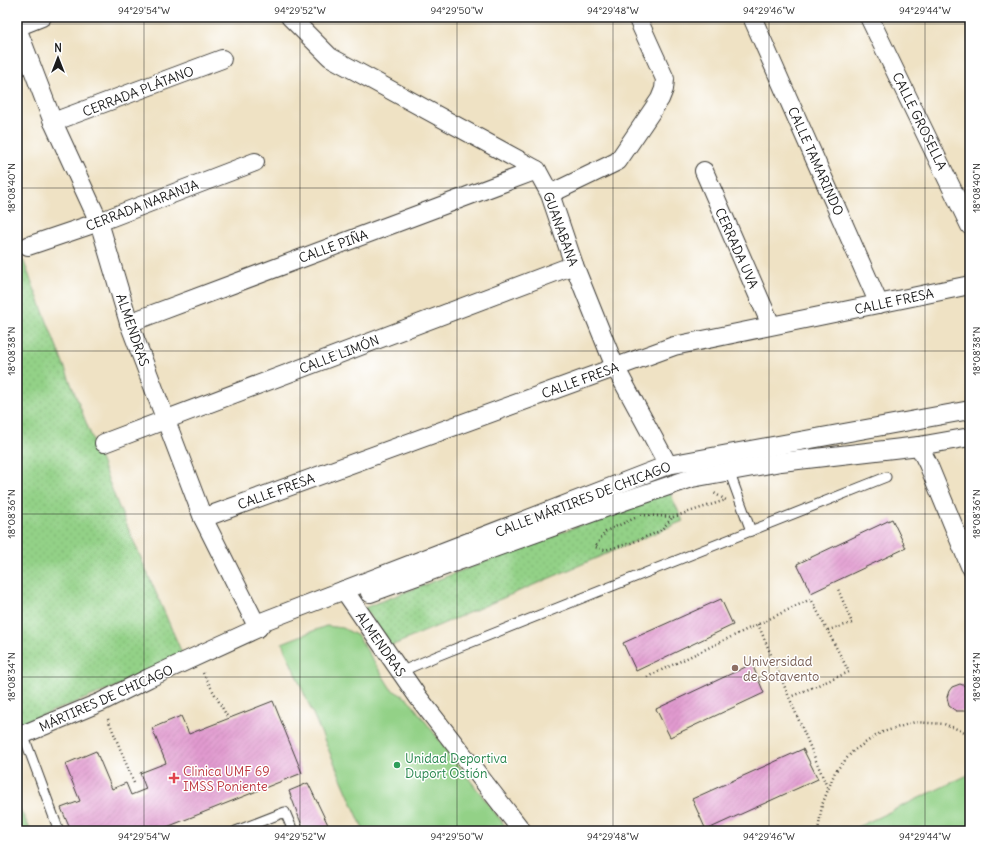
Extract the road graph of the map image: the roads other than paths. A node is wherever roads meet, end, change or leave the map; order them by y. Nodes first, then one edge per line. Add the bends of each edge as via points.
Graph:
1 (42, 17) edge
2 (290, 17) edge
3 (637, 17) edge
4 (752, 17) edge
5 (870, 17) edge
6 (17, 28) edge
7 (222, 59) dead end
8 (53, 122) junction
9 (255, 162) dead end
10 (537, 170) junction
11 (704, 171) dead end
12 (550, 194) junction
13 (99, 222) junction
14 (970, 226) edge
15 (28, 246) dead end
16 (574, 265) junction
17 (970, 285) edge
18 (879, 304) junction
19 (129, 323) junction
20 (771, 325) junction
21 (615, 367) junction
22 (970, 410) edge
23 (165, 420) junction
24 (970, 437) edge
25 (104, 443) dead end
26 (919, 446) junction
27 (668, 465) junction
28 (729, 471) junction
29 (886, 477) dead end
30 (202, 518) junction
31 (751, 531) junction
32 (970, 566) edge
33 (347, 595) junction
34 (258, 628) junction
35 (194, 658) joint
36 (400, 672) junction
37 (20, 736) edge
38 (58, 831) edge
39 (236, 831) edge
40 (293, 831) edge
41 (522, 831) edge

1 - 6 street
2 - 10 street via 330,57
3 - 12 street via 664,79 664,90 660,99 618,161
4 - 18 street, CALLE TAMARINDO
5 - 14 street, CALLE GROSELLA
6 - 8 street, ALMENDRAS
7 - 8 street, CERRADA PLÁTANO
8 - 13 street, ALMENDRAS
9 - 13 street, CERRADA NARANJA
10 - 12 street, GUANABANA
10 - 19 street, CALLE PIÑA
11 - 20 street, CERRADA UVA
12 - 16 street, GUANABANA
13 - 15 street, CERRADA NARANJA
13 - 19 street, ALMENDRAS
16 - 21 street, GUANABANA
16 - 23 street, CALLE LIMÓN
17 - 18 street, CALLE FRESA
18 - 20 street, CALLE FRESA
19 - 23 street, ALMENDRAS
20 - 21 street, CALLE FRESA via 674,346
21 - 27 street, GUANABANA
21 - 30 street, CALLE FRESA
22 - 27 street, CALLE MÁRTIRES DE CHICAGO
23 - 25 street, CALLE LIMÓN
23 - 30 street, ALMENDRAS
24 - 26 street, CALLE MÁRTIRES DE CHICAGO
26 - 28 street, CALLE MÁRTIRES DE CHICAGO via 781,462
26 - 32 street
27 - 33 street, CALLE MÁRTIRES DE CHICAGO
28 - 31 lane
28 - 33 street, CALLE MÁRTIRES DE CHICAGO via 692,478
29 - 31 lane
30 - 34 street, ALMENDRAS
31 - 36 lane
33 - 34 street, CALLE MÁRTIRES DE CHICAGO via 264,621
33 - 36 street, ALMENDRAS
34 - 35 street, CALLE MÁRTIRES DE CHICAGO
35 - 37 street, MÁRTIRES DE CHICAGO via 101,702
36 - 41 street, ALMENDRAS
37 - 38 lane
39 - 40 lane via 285,812

